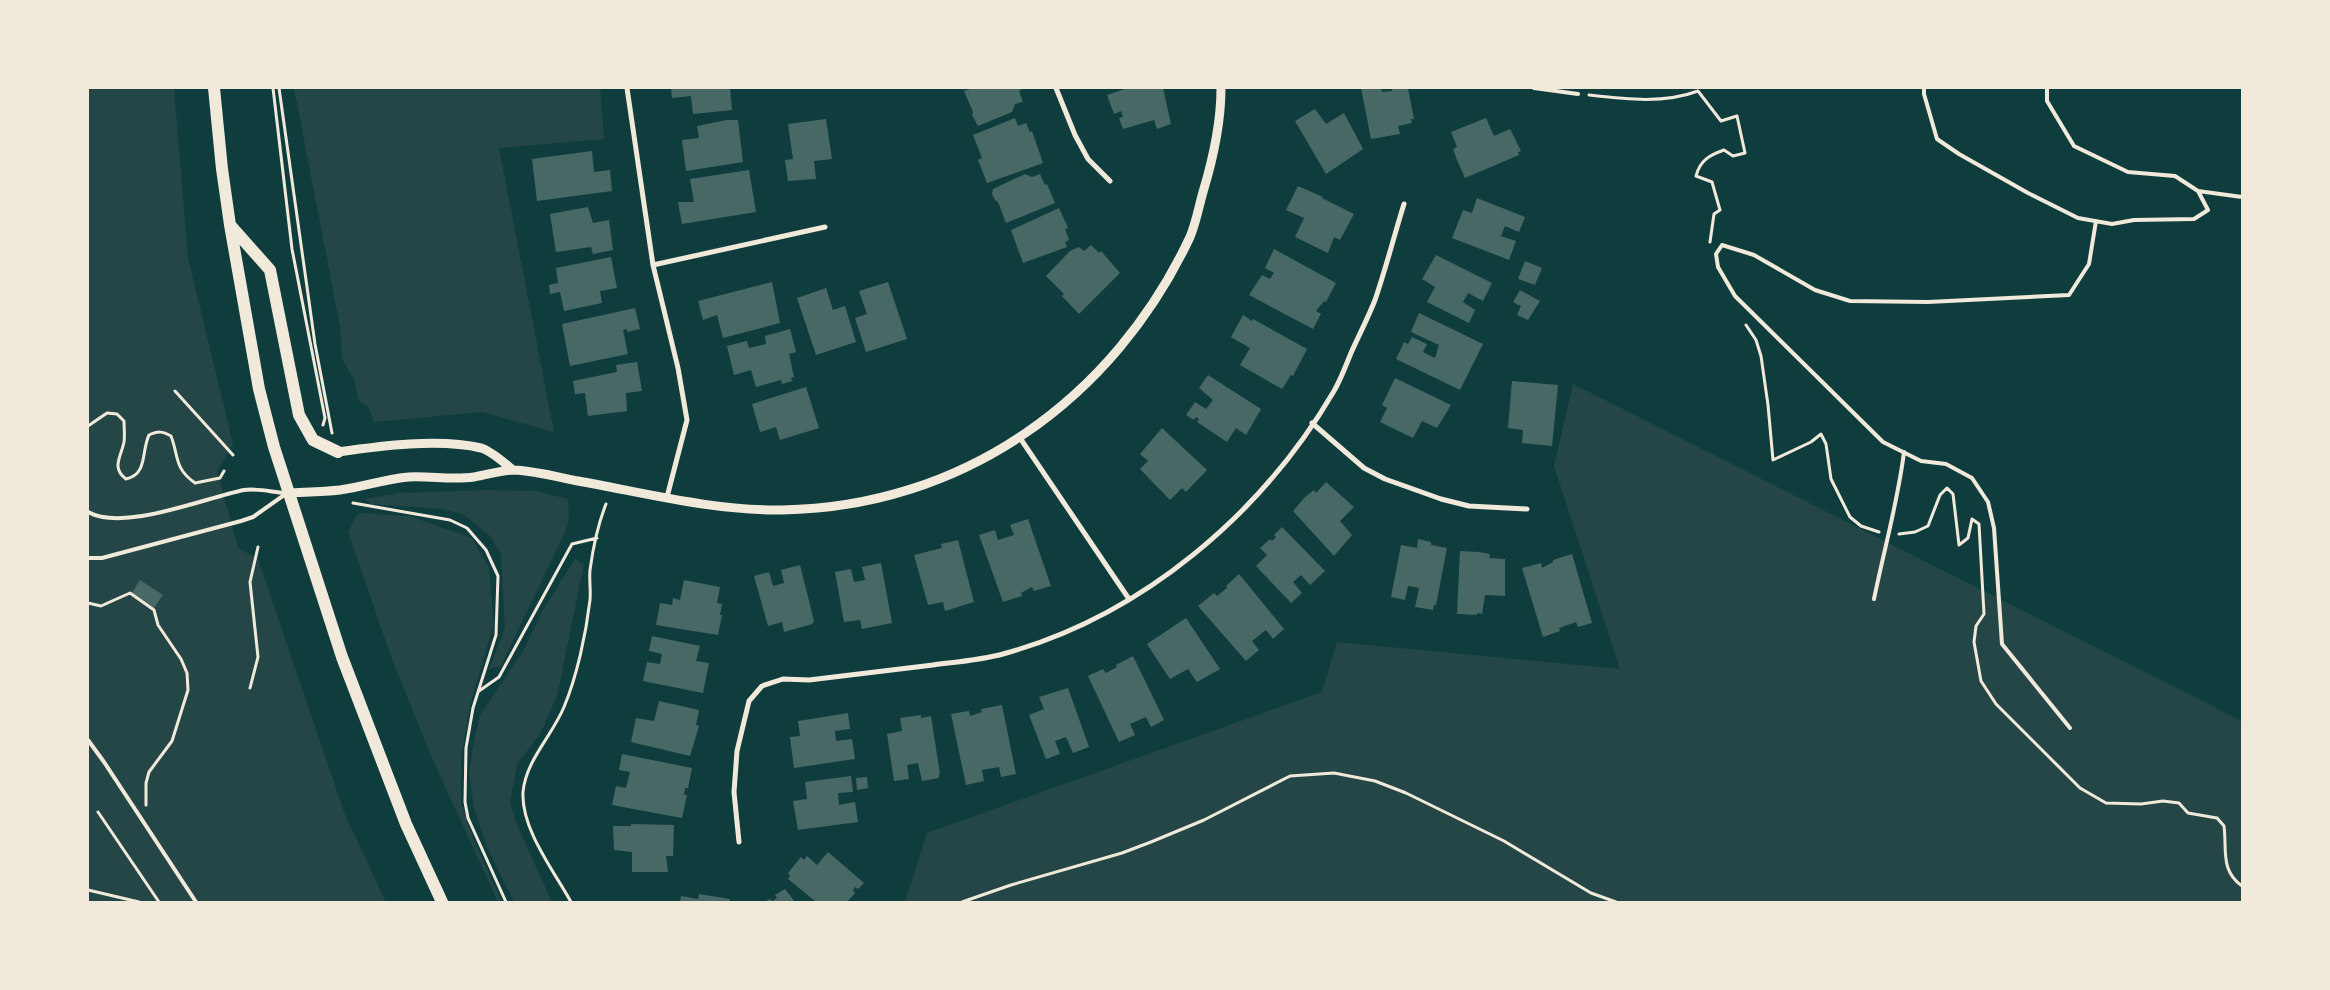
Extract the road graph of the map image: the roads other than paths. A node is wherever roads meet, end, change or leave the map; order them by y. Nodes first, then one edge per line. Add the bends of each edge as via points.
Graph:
1 (214, 88) edge
2 (627, 88) edge
3 (1056, 88) edge
4 (1221, 88) edge
5 (1534, 88) edge
6 (1924, 88) edge
7 (2046, 88) edge
8 (1578, 94) road end
9 (1110, 181) dead end
10 (2198, 191) junction
11 (2242, 197) edge
12 (1404, 204) dead end
13 (2096, 221) junction
14 (230, 225) junction
15 (825, 227) dead end
16 (653, 265) junction
17 (1312, 423) junction
18 (1020, 438) junction
19 (338, 452) joint
20 (1904, 452) junction
21 (513, 470) junction
22 (287, 493) junction
23 (668, 497) junction
24 (1527, 509) dead end
25 (88, 512) edge
26 (88, 558) edge
27 (1128, 599) junction
28 (1874, 599) dead end
29 (2070, 728) dead end
30 (88, 740) edge
31 (739, 842) dead end
32 (196, 902) edge
33 (442, 902) edge

1 - 14 main road
2 - 16 street
3 - 9 street via 1088,159
4 - 18 street via 1209,173 1191,234 1165,282 1129,338 1089,383 1052,416
5 - 8 lane
6 - 13 lane via 1938,138 1959,154 2028,193 2078,218
7 - 10 lane via 2047,101 2074,146 2128,172 2174,176
10 - 11 lane
10 - 13 lane via 2208,210 2194,219 2134,220 2112,224
12 - 17 street via 1374,302 1334,390
13 - 20 lane via 2089,264 2069,296 1928,302 1850,301 1815,290 1754,255 1722,245 1716,254 1718,267 1735,296 1883,442
14 - 19 main road via 270,270 300,415 313,440
14 - 22 main road via 259,388
15 - 16 street
16 - 23 street via 688,420
17 - 24 street via 1364,468 1384,479 1469,506
17 - 27 street via 1277,471 1194,556
18 - 23 street via 942,478 892,494 835,506 739,509
18 - 27 street
19 - 21 street via 384,445 443,444 483,448
20 - 28 lane
20 - 29 lane via 1921,461 1946,464 1972,478 1988,502 1994,528 2002,644
21 - 22 street via 472,478 411,477 342,490
21 - 23 street
22 - 25 lane via 245,490 139,517 96,516
22 - 26 lane via 253,517 241,521 102,558
22 - 33 main road via 342,657 406,824
27 - 31 street via 1079,626 1002,654 809,680 783,679 762,686 748,701 737,751 734,792
30 - 32 lane

